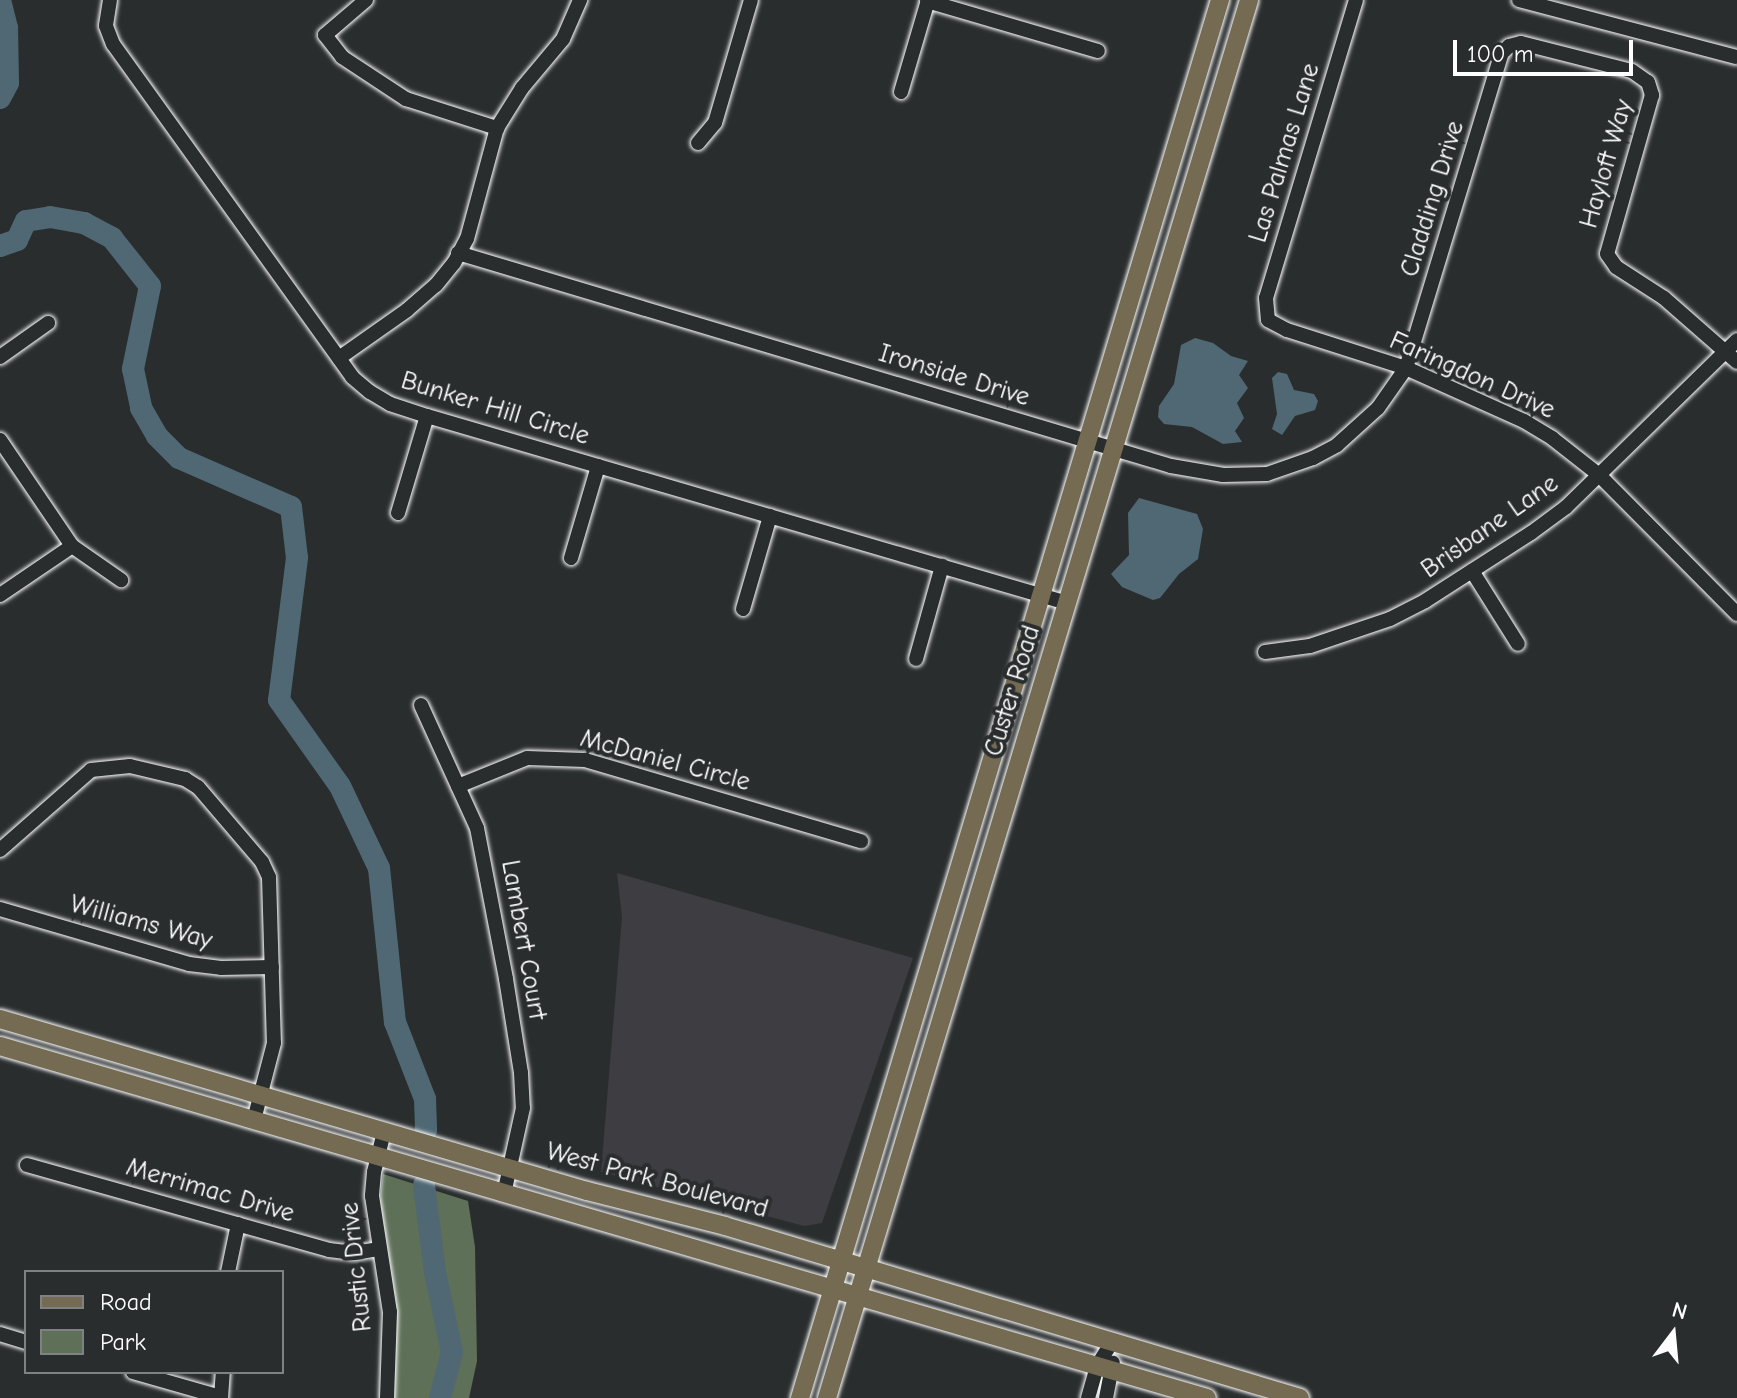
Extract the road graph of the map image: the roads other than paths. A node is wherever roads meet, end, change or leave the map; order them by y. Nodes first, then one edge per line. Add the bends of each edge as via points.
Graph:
1 (110, 0) edge
2 (366, 0) edge
3 (580, 0) edge
4 (751, 0) edge
5 (928, 0) edge
6 (1220, 0) edge
7 (1249, 0) edge
8 (1356, 0) edge
9 (1519, 0) edge
10 (1098, 51) dead end
11 (1737, 57) edge
12 (1648, 82) joint
13 (901, 92) dead end
14 (497, 128) junction
15 (698, 143) dead end
16 (458, 253) junction
17 (1268, 320) joint
18 (48, 323) dead end
19 (1737, 340) edge
20 (1726, 351) junction
21 (0, 357) edge
22 (339, 358) junction
23 (1737, 362) edge
24 (1406, 368) junction
25 (427, 416) junction
26 (0, 440) edge
27 (1088, 442) junction
28 (1115, 449) junction
29 (598, 466) junction
30 (1599, 475) junction
31 (398, 513) dead end
32 (770, 516) junction
33 (72, 546) junction
34 (571, 558) dead end
35 (942, 566) junction
36 (1472, 571) junction
37 (121, 580) dead end
38 (0, 595) edge
39 (1042, 596) junction
40 (1067, 603) junction
41 (743, 609) dead end
42 (1737, 614) edge
43 (1518, 644) dead end
44 (1265, 652) dead end
45 (916, 659) dead end
46 (421, 705) dead end
47 (458, 786) junction
48 (861, 841) dead end
49 (0, 850) edge
50 (0, 909) edge
51 (272, 967) junction
52 (0, 1019) edge
53 (0, 1046) edge
54 (262, 1096) junction
55 (254, 1120) junction
56 (384, 1132) junction
57 (378, 1157) junction
58 (27, 1165) dead end
59 (511, 1168) junction
60 (504, 1194) junction
61 (638, 1204) junction
62 (238, 1224) junction
63 (630, 1230) junction
64 (380, 1249) junction
65 (841, 1259) junction
66 (866, 1267) junction
67 (228, 1270) edge
68 (832, 1290) junction
69 (857, 1297) junction
70 (0, 1334) edge
71 (24, 1341) edge
72 (1111, 1344) junction
73 (1105, 1369) junction
74 (140, 1374) edge
75 (223, 1374) edge
76 (221, 1398) edge
77 (387, 1398) edge
78 (800, 1398) edge
79 (827, 1398) edge
80 (1088, 1398) edge
81 (1106, 1398) edge
82 (1207, 1398) edge
83 (1300, 1398) edge

1 - 22 street, Bunker Hill Circle via 106,26 113,44
2 - 14 street via 325,35 342,57 406,99
3 - 14 street via 563,39
4 - 15 street via 715,123
5 - 10 street
5 - 13 street
6 - 27 main road, Custer Road
7 - 28 main road, Custer Road
8 - 17 street, Las Palmas Lane via 1266,298
9 - 11 street
12 - 20 street, Hayloft Way via 1652,95 1608,242 1609,259
12 - 24 street, Cladding Drive via 1632,71 1528,44 1509,46 1502,53
14 - 16 street via 467,239
16 - 22 street via 436,285
16 - 27 street, Ironside Drive
17 - 24 street, Faringdon Drive
18 - 21 street
19 - 20 street, Brisbane Lane
20 - 23 street
20 - 30 street, Brisbane Lane
22 - 25 street, Bunker Hill Circle via 370,392
24 - 28 street, Ironside Drive via 1359,427 1337,445 1288,468 1246,475 1199,473
24 - 30 street, Faringdon Drive via 1524,421
25 - 29 street, Bunker Hill Circle
25 - 31 street
26 - 33 street
27 - 28 street, Ironside Drive
27 - 39 main road, Custer Road
28 - 40 main road, Custer Road
29 - 32 street, Bunker Hill Circle
29 - 34 street
30 - 36 street, Brisbane Lane via 1555,516
30 - 42 street, Faringdon Drive
32 - 35 street, Bunker Hill Circle
32 - 41 street
33 - 37 street
33 - 38 street
35 - 39 street, Bunker Hill Circle
35 - 45 street
36 - 43 street
36 - 44 street, Brisbane Lane via 1390,619 1310,646
39 - 40 street, Bunker Hill Circle
39 - 65 main road, Custer Road
40 - 66 main road, Custer Road
46 - 47 street, Lambert Court
47 - 48 street, McDaniel Circle via 527,758 585,760
47 - 59 street, Lambert Court via 485,861 521,1073 523,1108
49 - 51 street via 91,770 130,766 185,779 198,787 269,877
50 - 51 street, Williams Way via 189,964
51 - 54 street via 274,1043
52 - 54 main road, West Park Boulevard
53 - 55 main road, West Park Boulevard
54 - 55 street
54 - 56 main road, West Park Boulevard
55 - 57 main road, West Park Boulevard
56 - 57 street, Rustic Drive
56 - 59 main road, West Park Boulevard
57 - 60 main road, West Park Boulevard
57 - 64 street, Rustic Drive via 372,1196
58 - 62 street, Merrimac Drive
59 - 60 street, Lambert Court
59 - 61 main road, West Park Boulevard
60 - 63 main road, West Park Boulevard
61 - 63 main road
61 - 65 main road, West Park Boulevard
62 - 64 street, Merrimac Drive via 342,1253
62 - 67 street
63 - 68 main road, West Park Boulevard
64 - 77 street, Rustic Drive via 390,1312
65 - 66 main road, West Park Boulevard
65 - 68 main road, Custer Road
66 - 69 main road, Custer Road
66 - 72 main road, West Park Boulevard
68 - 69 main road, West Park Boulevard
68 - 78 main road, Custer Road
69 - 73 main road, West Park Boulevard
69 - 79 main road, Custer Road
70 - 71 street
72 - 73 street
72 - 83 main road, West Park Boulevard
73 - 80 street
73 - 81 street
73 - 82 main road, West Park Boulevard
74 - 76 street
75 - 76 street

